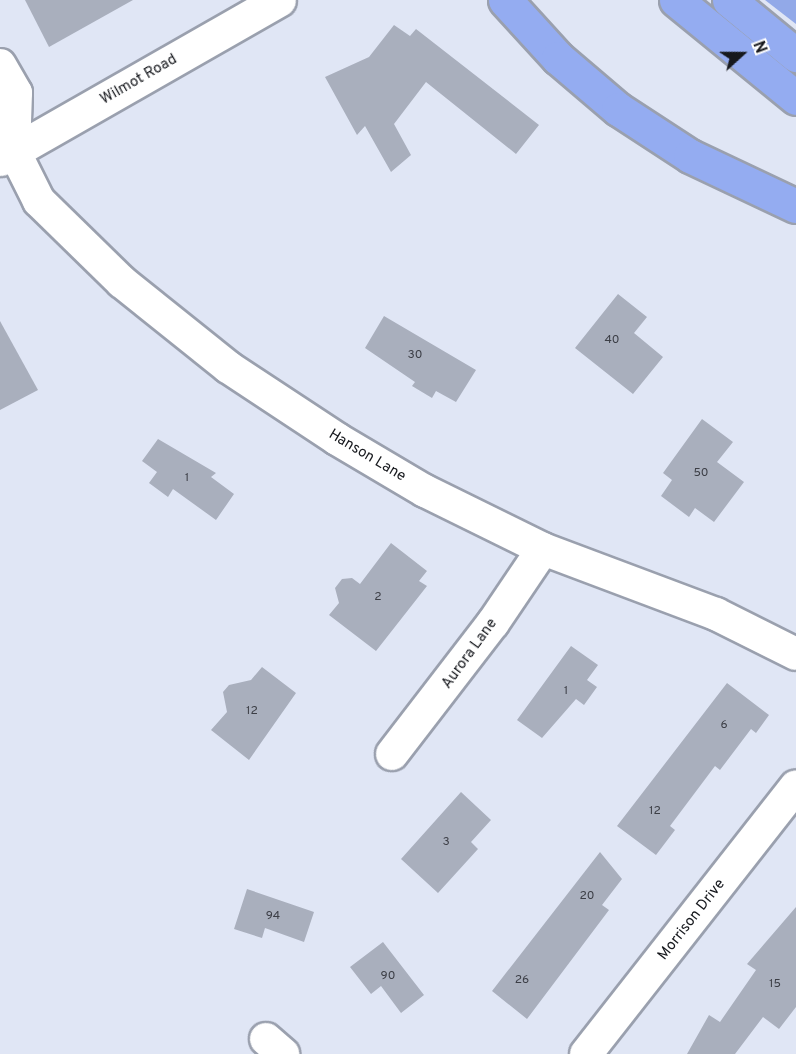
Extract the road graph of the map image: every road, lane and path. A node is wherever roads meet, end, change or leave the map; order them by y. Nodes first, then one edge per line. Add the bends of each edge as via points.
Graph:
1 (279, 0) edge
2 (505, 0) edge
3 (676, 0) edge
4 (729, 0) edge
5 (796, 55) edge
6 (0, 65) edge
7 (796, 98) edge
8 (5, 150) edge
9 (796, 206) edge
10 (543, 549) junction
11 (796, 654) edge
12 (392, 754) dead end
13 (796, 786) edge
14 (586, 1054) edge

1 - 8 street, Wilmot Road
2 - 9 highway via 558,58 627,115 690,156
3 - 7 highway
4 - 5 highway
6 - 8 street via 16,93
8 - 10 street, Hanson Lane via 61,227 174,327 382,467
10 - 11 street, Hanson Lane via 716,614
10 - 12 street, Aurora Lane via 487,632
13 - 14 street, Morrison Drive

